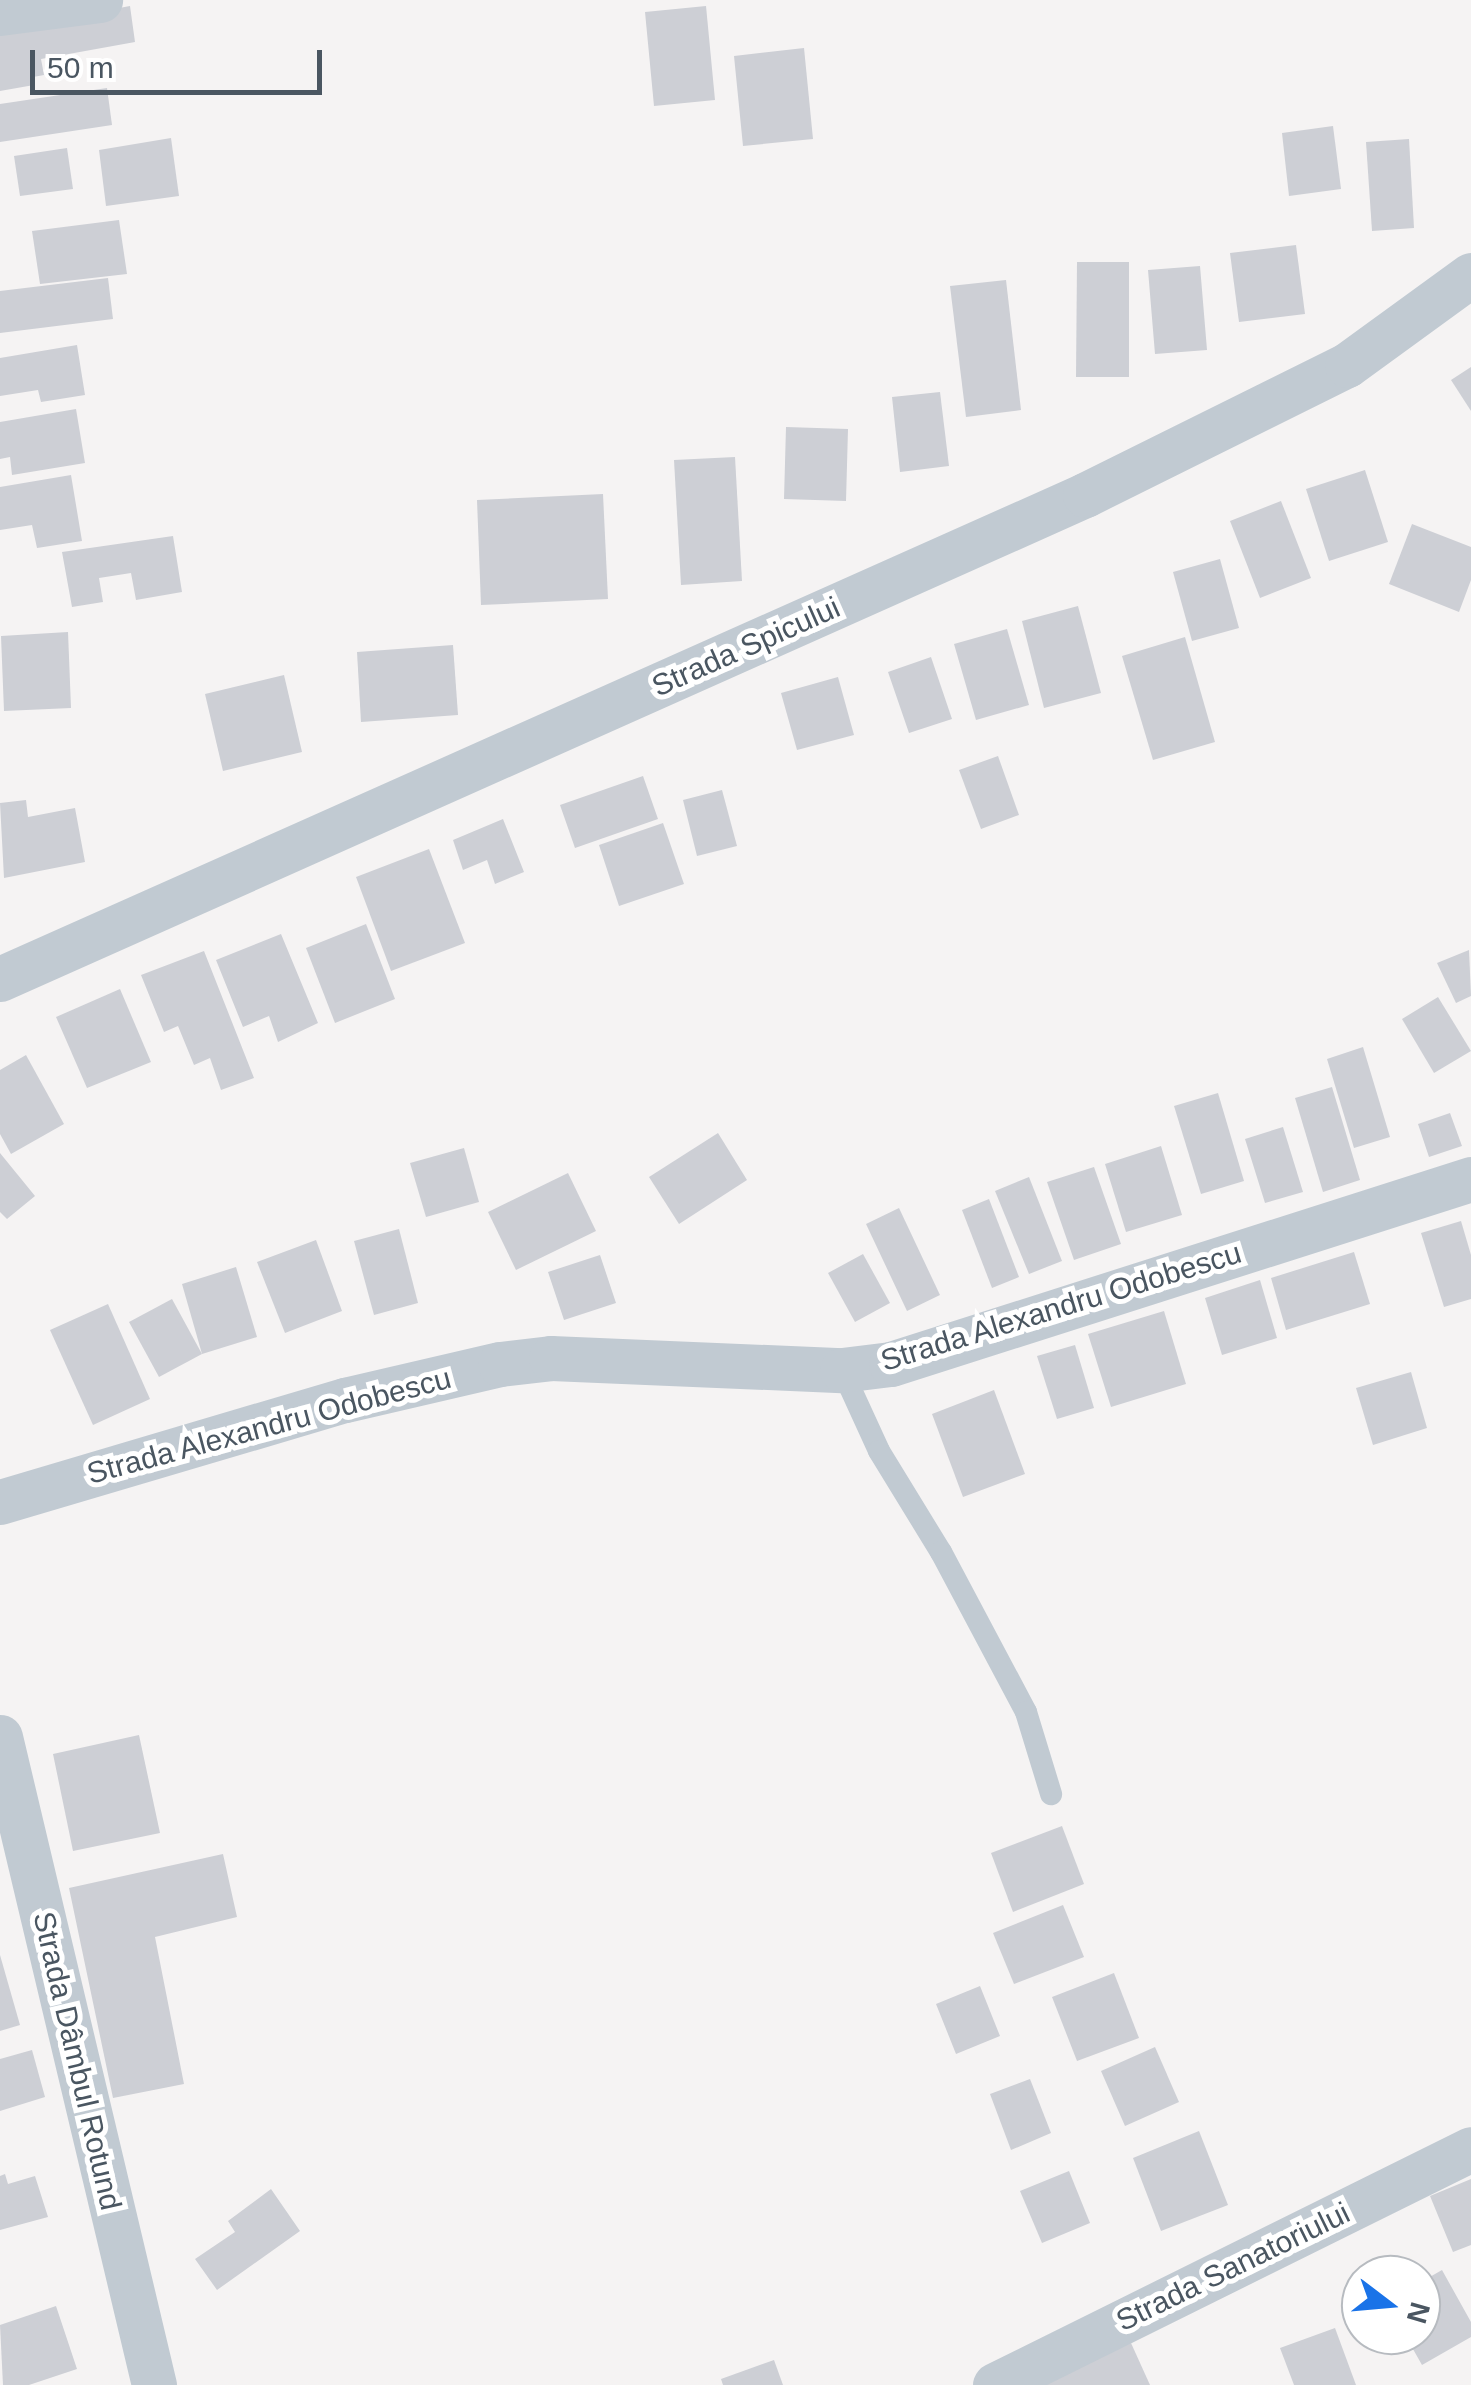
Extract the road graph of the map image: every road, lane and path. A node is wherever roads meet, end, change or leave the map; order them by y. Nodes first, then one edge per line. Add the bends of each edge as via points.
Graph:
1 (100, 0) edge
2 (0, 13) edge
3 (1471, 276) edge
4 (0, 980) edge
5 (1471, 1179) edge
6 (842, 1370) junction
7 (0, 1502) edge
8 (0, 1738) edge
9 (1052, 1794) dead end
10 (1471, 2149) edge
11 (154, 2385) edge
12 (995, 2385) edge

1 - 2 street
3 - 4 street, Strada Spicului via 1346,365 1085,495
5 - 6 street, Strada Alexandru Odobescu via 891,1364
6 - 7 street, Strada Alexandru Odobescu via 551,1358 500,1364 344,1400
6 - 9 lane via 1026,1712
8 - 11 street, Strada Dâmbul Rotund
10 - 12 street, Strada Sanatoriului

